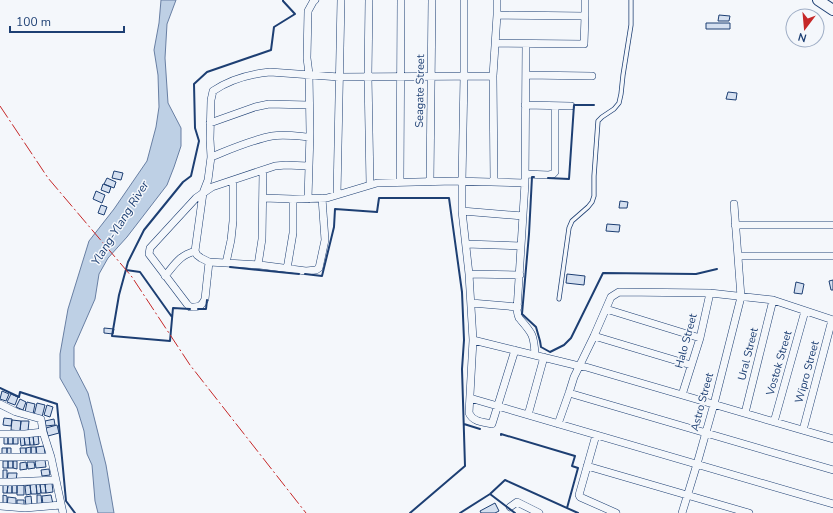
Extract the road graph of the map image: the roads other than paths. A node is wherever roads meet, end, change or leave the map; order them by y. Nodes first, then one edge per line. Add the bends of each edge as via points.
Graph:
1 (316, 0) edge
2 (341, 0) edge
3 (369, 0) edge
4 (401, 0) edge
5 (432, 0) edge
6 (464, 0) edge
7 (497, 0) edge
8 (585, 0) edge
9 (631, 0) edge
10 (818, 0) edge
11 (833, 10) edge
12 (497, 16) junction
13 (585, 16) junction
14 (496, 43) junction
15 (526, 44) junction
16 (309, 74) junction
17 (526, 75) junction
18 (368, 76) junction
19 (401, 76) junction
20 (431, 76) junction
21 (464, 76) junction
22 (493, 76) junction
23 (592, 76) dead end
24 (339, 77) junction
25 (309, 105) junction
26 (525, 105) junction
27 (555, 106) junction
28 (571, 106) dead end
29 (210, 123) junction
30 (309, 137) junction
31 (211, 157) junction
32 (308, 166) junction
33 (263, 171) junction
34 (525, 174) junction
35 (233, 181) junction
36 (400, 182) junction
37 (430, 182) junction
38 (462, 182) junction
39 (494, 182) junction
40 (525, 183) junction
41 (370, 185) junction
42 (203, 193) junction
43 (337, 195) junction
44 (263, 198) junction
45 (322, 198) junction
46 (293, 199) junction
47 (308, 199) junction
48 (734, 204) dead end
49 (462, 211) junction
50 (523, 216) junction
51 (736, 225) junction
52 (833, 225) edge
53 (466, 244) junction
54 (521, 246) junction
55 (195, 251) junction
56 (738, 256) junction
57 (833, 256) edge
58 (209, 262) junction
59 (226, 263) junction
60 (258, 265) junction
61 (287, 269) junction
62 (469, 274) junction
63 (520, 275) junction
64 (165, 276) junction
65 (710, 293) junction
66 (741, 296) junction
67 (559, 299) dead end
68 (773, 300) junction
69 (471, 303) junction
70 (518, 307) junction
71 (606, 309) junction
72 (805, 311) junction
73 (833, 320) edge
74 (594, 336) junction
75 (700, 338) junction
76 (473, 340) junction
77 (514, 350) junction
78 (535, 355) junction
79 (544, 357) junction
80 (580, 365) junction
81 (691, 366) junction
82 (569, 393) junction
83 (682, 395) junction
84 (470, 398) junction
85 (0, 404) edge
86 (714, 404) junction
87 (498, 406) junction
88 (745, 413) junction
89 (528, 415) junction
90 (774, 422) junction
91 (558, 424) junction
92 (803, 430) junction
93 (43, 432) junction
94 (706, 433) junction
95 (0, 434) edge
96 (596, 435) junction
97 (832, 437) edge
98 (0, 457) edge
99 (51, 457) junction
100 (697, 464) junction
101 (587, 466) junction
102 (833, 470) edge
103 (55, 480) junction
104 (0, 482) edge
105 (686, 496) junction
106 (833, 504) edge
107 (61, 505) junction
108 (0, 506) edge
109 (510, 507) dead end
110 (51, 510) edge
111 (26, 511) edge
112 (62, 513) edge
113 (539, 513) edge
114 (616, 513) edge
115 (682, 513) edge
116 (748, 513) edge

1 - 16 street via 308,11
2 - 24 street
3 - 18 street
4 - 19 street
5 - 20 street, Seagate Street
6 - 21 street
7 - 12 street
8 - 13 street
9 - 67 lane via 631,25 619,103 598,122 594,196 592,202 572,221 569,228
10 - 11 street
12 - 13 street
12 - 14 street
13 - 15 street via 584,44
14 - 15 street
14 - 22 street
15 - 17 street
16 - 24 street
16 - 25 street
16 - 29 street via 259,73 218,88 212,91
17 - 23 street
17 - 26 street
18 - 19 street
18 - 24 street
18 - 41 street
19 - 20 street
19 - 36 street
20 - 21 street
20 - 37 street, Seagate Street
21 - 22 street
21 - 38 street
22 - 39 street
24 - 43 street
25 - 29 street via 269,104
25 - 30 street
26 - 27 street
26 - 34 street
27 - 28 street
27 - 34 street via 555,172 549,175
29 - 31 street
30 - 31 street via 273,136
30 - 32 street
31 - 42 street via 208,180
32 - 33 street via 275,166
32 - 47 street
33 - 35 street
33 - 44 street
34 - 40 street
35 - 42 street via 212,187
35 - 59 street via 233,221
36 - 37 street
36 - 41 street
37 - 38 street
38 - 39 street
38 - 49 street
39 - 40 street
40 - 50 street
41 - 43 street
42 - 55 street
42 - 64 street via 150,248 149,254
43 - 45 street
44 - 46 street
44 - 60 street via 262,239
45 - 47 street
45 - 61 street via 325,240 318,268 313,271
46 - 47 street
46 - 61 street via 293,233
48 - 51 street, Astro Street
49 - 50 street
49 - 53 street
50 - 54 street
51 - 52 street
51 - 56 street, Astro Street
53 - 54 street
53 - 62 street
54 - 63 street
55 - 58 street via 200,258
55 - 64 street via 180,258
56 - 57 street
56 - 66 street, Astro Street
58 - 59 street
58 - 64 street via 205,299 200,306 187,304
59 - 60 street
60 - 61 street
62 - 63 street
62 - 69 street
63 - 70 street
65 - 66 street
65 - 71 street via 619,292 611,298
65 - 75 street, Halo Street
66 - 68 street
66 - 86 street, Astro Street
68 - 72 street
68 - 88 street, Ural Street
69 - 70 street
69 - 76 street
70 - 78 street via 519,318 532,334
71 - 74 street
71 - 75 street
72 - 73 street
72 - 90 street, Vostok Street
73 - 92 street, Wipro Street
74 - 80 street
74 - 81 street
75 - 81 street, Halo Street
76 - 77 street
76 - 84 street
77 - 78 street
77 - 87 street
78 - 79 street
79 - 80 street
79 - 89 street
80 - 82 street
80 - 83 street
81 - 83 street, Halo Street
82 - 91 street
82 - 94 street
83 - 86 street
84 - 87 street
84 - 87 street via 469,413 475,420 492,424
85 - 93 street via 16,412 41,419
86 - 88 street
86 - 94 street, Astro Street
87 - 89 street
88 - 90 street
89 - 91 street
90 - 92 street
91 - 96 street
92 - 97 street
93 - 95 street
93 - 99 street
94 - 100 street, Astro Street
94 - 102 street
96 - 100 street
96 - 101 street
98 - 99 street
99 - 103 street
100 - 105 street, Astro Street
100 - 106 street
101 - 105 street
101 - 114 street via 580,497
103 - 104 street
103 - 107 street
105 - 115 street, Astro Street
105 - 116 street
107 - 110 street
107 - 112 street
108 - 111 street
109 - 113 street via 517,502
110 - 111 street

